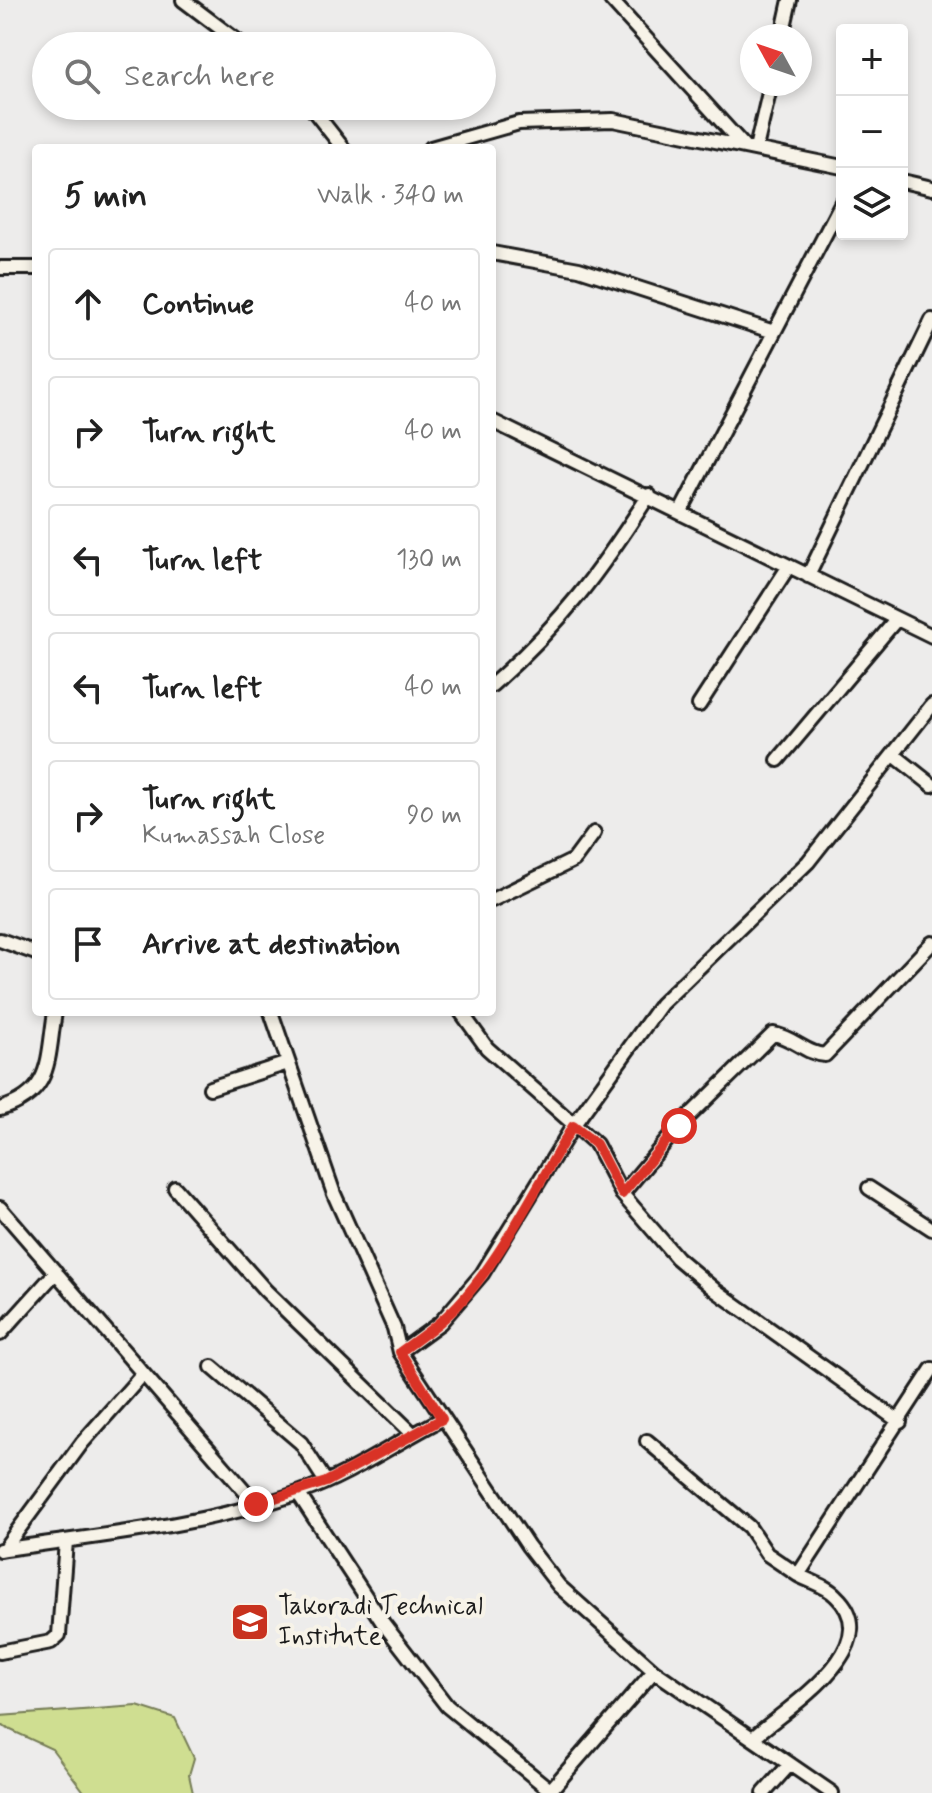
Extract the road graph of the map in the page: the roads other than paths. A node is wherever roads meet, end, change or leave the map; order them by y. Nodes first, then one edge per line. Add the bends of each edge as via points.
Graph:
1 (183, 0) edge
2 (611, 0) edge
3 (790, 0) edge
4 (785, 24) edge
5 (225, 32) edge
6 (767, 96) edge
7 (321, 120) edge
8 (340, 144) edge
9 (454, 144) edge
10 (750, 147) junction
11 (836, 166) edge
12 (908, 182) edge
13 (932, 188) edge
14 (836, 214) edge
15 (496, 254) edge
16 (0, 268) edge
17 (32, 268) edge
18 (932, 320) edge
19 (771, 331) junction
20 (496, 423) edge
21 (649, 495) junction
22 (681, 511) junction
23 (789, 566) junction
24 (808, 576) junction
25 (896, 620) junction
26 (932, 636) edge
27 (496, 682) edge
28 (699, 705) dead end
29 (932, 705) edge
30 (894, 755) junction
31 (778, 760) dead end
32 (932, 785) edge
33 (594, 833) dead end
34 (496, 898) edge
35 (0, 940) edge
36 (932, 943) edge
37 (32, 952) edge
38 (54, 1016) edge
39 (272, 1016) edge
40 (464, 1016) edge
41 (288, 1063) junction
42 (210, 1088) dead end
43 (0, 1109) edge
44 (573, 1126) junction
45 (175, 1188) dead end
46 (869, 1188) dead end
47 (622, 1194) junction
48 (0, 1208) edge
49 (932, 1229) edge
50 (56, 1272) junction
51 (0, 1334) edge
52 (400, 1352) junction
53 (212, 1367) dead end
54 (932, 1369) edge
55 (143, 1374) junction
56 (442, 1419) junction
57 (900, 1422) junction
58 (413, 1434) junction
59 (647, 1441) dead end
60 (326, 1482) junction
61 (298, 1493) junction
62 (256, 1504) junction
63 (66, 1541) junction
64 (2, 1549) edge
65 (798, 1575) junction
66 (0, 1652) edge
67 (654, 1671) junction
68 (754, 1737) junction
69 (790, 1764) junction
70 (549, 1792) edge
71 (764, 1793) edge
72 (832, 1793) edge

1 - 5 street
2 - 10 street
3 - 4 street
6 - 10 street
7 - 8 street
9 - 10 street via 519,123 613,120
10 - 11 street
12 - 13 street
14 - 19 street
15 - 19 street via 579,269
16 - 17 street
18 - 24 street
19 - 22 street
20 - 21 street
21 - 22 street
21 - 27 street via 594,580
22 - 23 street
23 - 24 street
23 - 28 street
24 - 25 street
25 - 26 street
25 - 31 street
29 - 30 street
30 - 32 street
30 - 44 street via 808,862 661,1004
33 - 34 street via 574,860
35 - 37 street
36 - 47 street via 825,1055 773,1034 679,1126
38 - 43 street via 41,1085 26,1099
39 - 41 street
40 - 44 street via 487,1048
41 - 42 street
41 - 52 street via 334,1194
44 - 47 street via 596,1144
44 - 52 street via 468,1293 440,1323
45 - 58 street via 265,1290
46 - 49 street
47 - 57 street via 677,1258 715,1290
48 - 50 street
50 - 51 street
50 - 55 street
52 - 56 street
53 - 60 street via 301,1443
54 - 57 street
55 - 62 street
55 - 64 street via 82,1443
56 - 58 street
56 - 67 street via 559,1586
57 - 65 street
58 - 60 street
59 - 65 street via 749,1527 767,1554
60 - 61 street
61 - 62 street
61 - 70 street via 383,1623 447,1706
62 - 63 street via 151,1530
63 - 64 street
63 - 66 street via 59,1635 51,1642
65 - 68 street via 835,1594 848,1611 852,1640 838,1664
67 - 68 street
67 - 70 street
68 - 69 street
69 - 71 street
69 - 72 street

